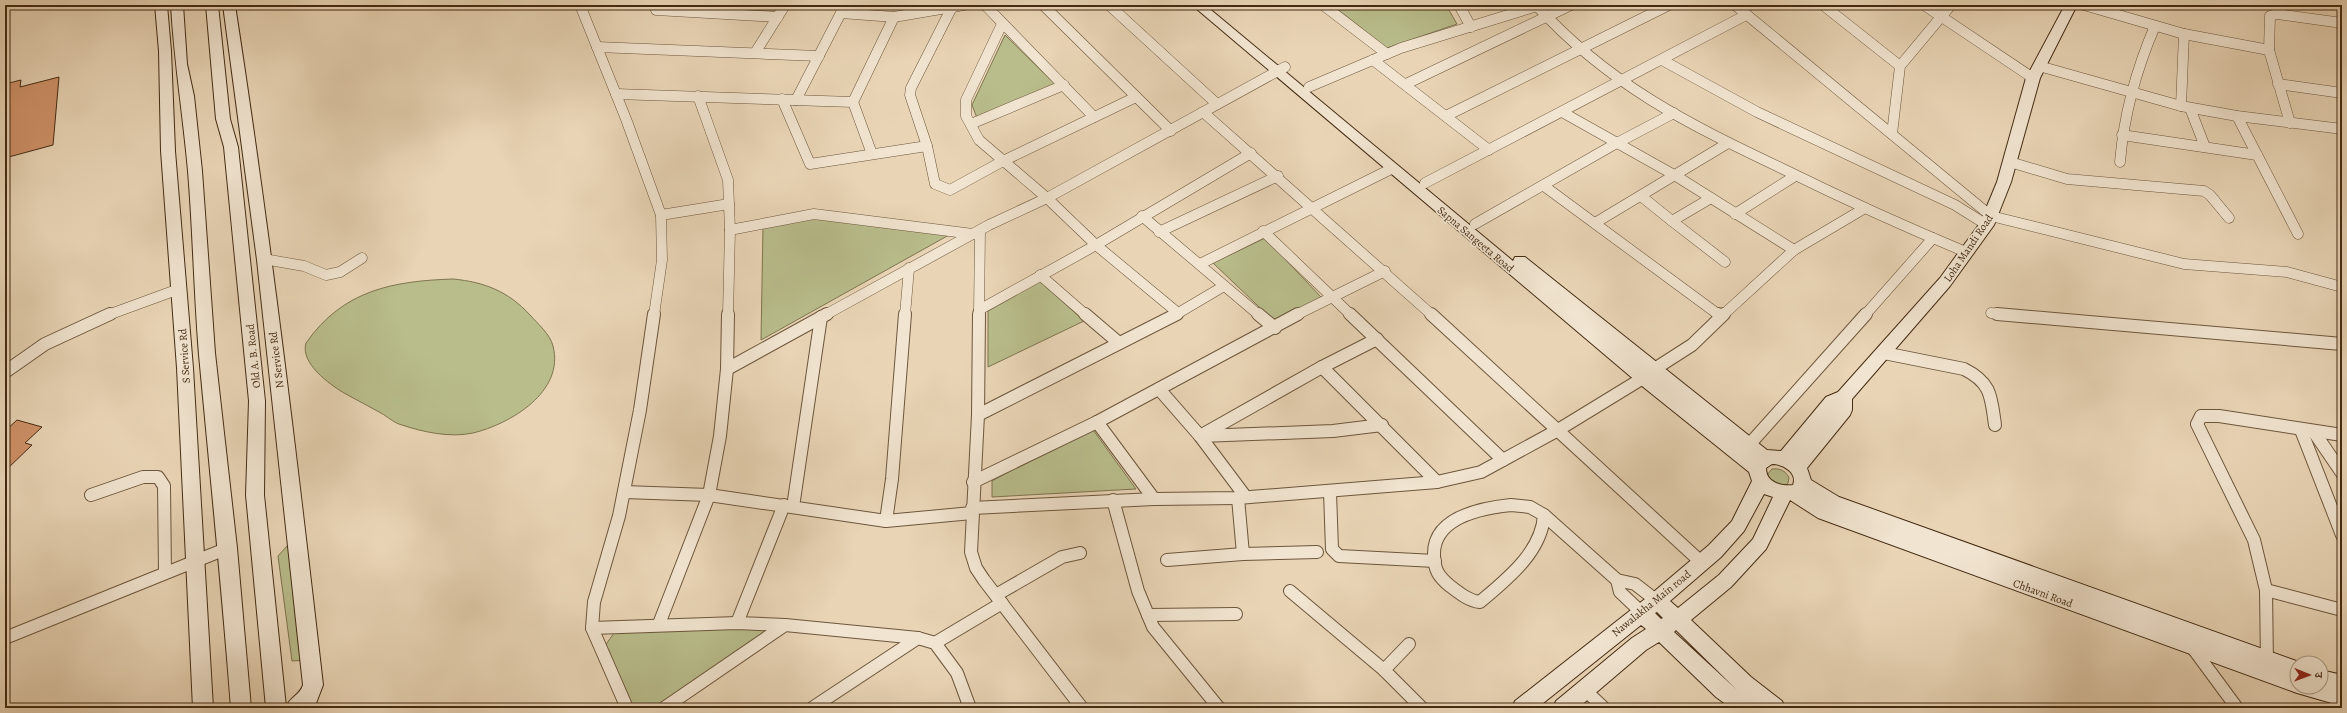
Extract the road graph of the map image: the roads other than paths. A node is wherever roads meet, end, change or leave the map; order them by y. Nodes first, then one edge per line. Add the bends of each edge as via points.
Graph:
1 (161, 5) edge
2 (177, 5) edge
3 (212, 5) edge
4 (229, 5) edge
5 (580, 5) edge
6 (654, 5) edge
7 (727, 5) edge
8 (785, 5) edge
9 (964, 5) edge
10 (985, 5) edge
11 (1043, 5) edge
12 (1109, 5) edge
13 (1198, 5) edge
14 (1210, 5) edge
15 (1323, 5) edge
16 (1459, 5) edge
17 (1571, 5) edge
18 (1669, 5) edge
19 (1735, 5) edge
20 (1823, 5) edge
21 (1924, 5) edge
22 (1951, 5) edge
23 (2071, 5) edge
24 (2084, 5) edge
25 (1537, 6) edge
26 (843, 9) edge
27 (951, 9) junction
28 (722, 13) junction
29 (1746, 15) junction
30 (778, 17) junction
31 (894, 17) junction
32 (1546, 18) junction
33 (1942, 18) junction
34 (2342, 23) edge
35 (1002, 24) junction
36 (2155, 26) junction
37 (1472, 27) junction
38 (2184, 34) junction
39 (597, 47) junction
40 (1580, 49) junction
41 (2269, 50) junction
42 (755, 53) junction
43 (1387, 54) junction
44 (819, 56) junction
45 (1373, 60) junction
46 (1662, 60) junction
47 (1900, 66) junction
48 (1281, 69) junction
49 (2036, 72) junction
50 (1622, 81) junction
51 (1406, 84) junction
52 (2278, 84) junction
53 (1064, 85) junction
54 (1309, 87) junction
55 (2129, 92) junction
56 (2342, 93) edge
57 (616, 94) junction
58 (698, 96) junction
59 (243, 97) junction
60 (1136, 97) junction
61 (782, 99) junction
62 (796, 100) junction
63 (853, 102) junction
64 (1217, 104) junction
65 (2186, 107) junction
66 (1203, 112) junction
67 (1562, 112) junction
68 (1674, 113) junction
69 (1446, 116) junction
70 (2237, 116) junction
71 (1094, 117) junction
72 (223, 119) junction
73 (190, 121) junction
74 (2290, 123) junction
75 (971, 124) junction
76 (168, 127) junction
77 (2342, 129) edge
78 (1171, 131) junction
79 (1892, 134) junction
80 (2122, 135) junction
81 (1728, 143) junction
82 (1615, 144) junction
83 (927, 146) junction
84 (2205, 147) junction
85 (1489, 150) junction
86 (1251, 153) junction
87 (872, 154) junction
88 (2257, 155) junction
89 (1003, 161) junction
90 (2010, 162) junction
91 (2120, 162) dead end
92 (1392, 168) junction
93 (1278, 176) junction
94 (1676, 176) junction
95 (1795, 176) junction
96 (1425, 183) junction
97 (1544, 186) junction
98 (1641, 196) junction
99 (1047, 198) junction
100 (1711, 198) junction
101 (729, 204) junction
102 (1312, 207) junction
103 (1865, 208) junction
104 (1735, 214) junction
105 (661, 215) junction
106 (1142, 216) junction
107 (2229, 218) dead end
108 (1989, 220) junction
109 (1672, 221) junction
110 (1595, 223) junction
111 (1475, 224) junction
112 (730, 230) junction
113 (1263, 231) junction
114 (976, 232) junction
115 (1159, 232) junction
116 (2298, 234) dead end
117 (1933, 238) junction
118 (1096, 245) junction
119 (1794, 250) junction
120 (1966, 252) junction
121 (362, 258) dead end
122 (264, 259) junction
123 (1725, 262) dead end
124 (1200, 264) junction
125 (909, 268) junction
126 (1385, 271) junction
127 (1040, 275) junction
128 (1224, 286) junction
129 (2342, 287) edge
130 (179, 289) junction
131 (1330, 296) junction
132 (979, 310) junction
133 (1178, 313) junction
134 (1991, 313) dead end
135 (1721, 316) junction
136 (821, 317) junction
137 (1275, 328) junction
138 (1377, 339) junction
139 (1119, 343) junction
140 (2342, 344) edge
141 (1884, 353) junction
142 (1322, 367) junction
143 (727, 369) junction
144 (5, 372) edge
145 (1648, 374) junction
146 (1159, 389) junction
147 (978, 415) junction
148 (1097, 422) junction
149 (1382, 425) junction
150 (1995, 425) dead end
151 (1558, 430) junction
152 (2301, 430) junction
153 (2314, 432) junction
154 (2342, 435) edge
155 (1200, 436) junction
156 (1748, 446) junction
157 (1503, 460) junction
158 (1790, 463) junction
159 (1761, 470) junction
160 (2342, 473) edge
161 (973, 482) junction
162 (1438, 482) junction
163 (1793, 490) junction
164 (624, 492) junction
165 (1330, 492) junction
166 (91, 495) dead end
167 (709, 495) junction
168 (1241, 497) junction
169 (1154, 499) junction
170 (1113, 500) junction
171 (789, 506) junction
172 (972, 510) junction
173 (1544, 514) junction
174 (886, 521) junction
175 (2342, 535) edge
176 (228, 548) junction
177 (1317, 552) dead end
178 (1080, 553) dead end
179 (1243, 554) junction
180 (1167, 560) dead end
181 (1435, 561) junction
182 (194, 562) junction
183 (1702, 562) junction
184 (165, 573) junction
185 (1618, 580) junction
186 (2266, 590) junction
187 (1290, 591) dead end
188 (999, 599) junction
189 (1657, 601) junction
190 (2342, 610) edge
191 (1641, 612) junction
192 (1236, 614) dead end
193 (1148, 615) junction
194 (1678, 619) junction
195 (737, 623) junction
196 (659, 624) junction
197 (785, 625) junction
198 (592, 628) junction
199 (1662, 630) junction
200 (5, 638) edge
201 (918, 638) junction
202 (935, 643) junction
203 (1409, 644) dead end
204 (2192, 647) junction
205 (2267, 667) junction
206 (2289, 669) edge
207 (1384, 670) junction
208 (2289, 679) edge
209 (2329, 681) edge
210 (2342, 684) edge
211 (1584, 689) junction
212 (2329, 693) edge
213 (2342, 697) edge
214 (204, 708) edge
215 (241, 708) edge
216 (276, 708) edge
217 (295, 708) edge
218 (627, 708) edge
219 (664, 708) edge
220 (812, 708) edge
221 (970, 708) edge
222 (1082, 708) edge
223 (1219, 708) edge
224 (1422, 708) edge
225 (1522, 708) edge
226 (1563, 708) edge
227 (1604, 708) edge
228 (1747, 708) edge
229 (1775, 708) edge
230 (2237, 708) edge

1 - 76 main road, S Service Rd
2 - 73 main road via 181,64
3 - 72 main road, Old A. B. Road
4 - 59 main road, N Service Rd
5 - 39 street
6 - 28 street via 656,10
7 - 28 street
8 - 30 street
9 - 27 street
10 - 35 street
11 - 60 street
12 - 64 street
13 - 48 main road, Sapna Sangeeta Road
14 - 48 main road, Sapna Sangeeta Road
15 - 43 street
16 - 37 street
17 - 32 street
18 - 40 street
19 - 29 street
20 - 47 street
21 - 33 street
22 - 33 street
23 - 49 main road, Loha Mandi Road
24 - 36 street
25 - 32 street
25 - 37 street
26 - 31 street
26 - 44 street
27 - 31 street
27 - 83 street via 911,88 910,95
28 - 30 street
29 - 46 street
29 - 79 street
30 - 42 street
31 - 63 street
32 - 40 street
32 - 51 street
33 - 47 street
33 - 49 street
34 - 41 street via 2277,14 2270,16
35 - 53 street
35 - 75 street via 966,100 966,116
36 - 38 street
36 - 55 street
37 - 43 street
38 - 41 street
38 - 65 street
39 - 42 street
39 - 57 street
40 - 50 street
40 - 69 street
41 - 52 street
42 - 44 street
43 - 45 street
44 - 62 street
45 - 51 street
45 - 54 street
46 - 50 street
46 - 108 street via 1757,112
47 - 79 street
48 - 54 main road, Sapna Sangeeta Road
48 - 64 street
48 - 92 main road, Sapna Sangeeta Road
49 - 55 street
49 - 90 main road, Loha Mandi Road
50 - 67 street
50 - 68 street
51 - 69 street
52 - 56 street
52 - 74 street
53 - 71 street
53 - 75 street
54 - 96 main road, Sapna Sangeeta Road
55 - 65 street
55 - 80 street
57 - 58 street
57 - 105 street
58 - 61 street
58 - 101 street via 728,180
59 - 72 main road
59 - 122 main road, N Service Rd
60 - 71 street
60 - 78 street
61 - 62 street
61 - 87 street via 810,164
62 - 63 street
63 - 87 street
64 - 66 street
65 - 70 street
65 - 84 street
66 - 78 street
66 - 86 street
67 - 82 street
67 - 85 street
68 - 81 street
68 - 82 street
69 - 85 street
70 - 74 street
70 - 88 street
71 - 89 street
72 - 216 main road, Old A. B. Road via 231,147 257,401 255,495
73 - 76 main road
73 - 176 main road via 213,412
74 - 77 street
75 - 89 street via 979,140
76 - 130 main road, S Service Rd
78 - 99 street
79 - 108 street
80 - 84 street
80 - 91 street
81 - 94 street
81 - 95 street
82 - 94 street
82 - 97 street
83 - 87 street
83 - 89 street via 935,184 950,190
84 - 88 street
85 - 96 street
86 - 93 street
86 - 106 street
88 - 116 street
89 - 99 street
90 - 107 street via 2067,179 2204,191
90 - 108 main road, Loha Mandi Road
92 - 102 street
92 - 145 main road, Sapna Sangeeta Road
93 - 102 street
93 - 115 street
94 - 98 street
94 - 100 street
95 - 103 street
95 - 104 street
96 - 111 main road, Sapna Sangeeta Road
97 - 110 street
97 - 111 street
98 - 109 street
98 - 110 street
99 - 114 street
99 - 118 street
100 - 104 street
100 - 109 street
101 - 105 street
101 - 112 street
102 - 113 street
102 - 126 street
103 - 117 street
103 - 119 street
104 - 119 street
105 - 164 street via 662,260 640,410
106 - 115 street
106 - 118 street
108 - 120 main road, Loha Mandi Road
108 - 129 street via 2184,264 2287,272
109 - 123 street
110 - 135 street
111 - 145 main road, Sapna Sangeeta Road
112 - 114 street via 814,214
112 - 143 street
113 - 124 street
113 - 131 street
114 - 125 street
114 - 132 street
115 - 124 street
117 - 120 street
117 - 156 street
118 - 127 street
118 - 133 street
119 - 135 street
120 - 141 main road, Loha Mandi Road via 1945,282
121 - 122 street via 340,272 326,275 304,266
122 - 217 main road, N Service Rd via 313,685 308,700
124 - 128 street
125 - 136 street
125 - 174 street via 892,479
126 - 131 street
126 - 151 street
127 - 132 street
127 - 139 street
128 - 133 street
128 - 137 street
130 - 144 street via 87,321 48,342
130 - 182 main road, S Service Rd
131 - 137 street
131 - 138 street
132 - 147 street
133 - 139 street
134 - 140 street
135 - 145 street via 1692,345
136 - 143 street
136 - 171 street
137 - 146 street
138 - 142 street
138 - 157 street
139 - 147 street
141 - 150 street via 1964,369 1975,374 1987,385
141 - 158 main road, Loha Mandi Road via 1844,397 1844,410
142 - 149 street
142 - 155 street
143 - 167 street via 720,436
145 - 151 street
145 - 156 main road, Sapna Sangeeta Road
145 - 159 main road, Sapna Sangeeta Road
146 - 148 street
146 - 155 street
147 - 161 street
148 - 161 street
148 - 169 street
149 - 155 street via 1333,431
149 - 162 street
151 - 157 street
151 - 183 street
152 - 153 street
152 - 175 street
152 - 186 street via 2226,415 2201,416 2197,424 2254,540
153 - 154 street
153 - 160 street
155 - 168 street
156 - 159 main road, Sapna Sangeeta Road
157 - 162 street via 1481,472
158 - 159 main road via 1772,457
158 - 163 main road via 1803,479
159 - 163 main road via 1775,491
159 - 183 main road, Nawalakha Main road via 1738,526
161 - 172 street
162 - 165 street
163 - 194 main road via 1760,544 1725,581
163 - 204 main road, Chhavni Road via 1824,513
163 - 205 main road, Chhavni Road via 1833,502
164 - 167 street
164 - 198 street via 594,602
165 - 168 street
165 - 181 street via 1332,548 1340,556
166 - 184 street via 143,478 158,477 164,486
167 - 171 street
167 - 196 street
168 - 169 street
168 - 179 street
169 - 170 street
170 - 172 street
170 - 193 street via 1138,591
171 - 174 street
171 - 195 street
172 - 174 street
172 - 188 street via 971,552 976,568
173 - 181 street via 1525,505 1464,515 1447,527 1435,540
173 - 181 street via 1544,529 1531,552 1480,602 1472,600 1444,581 1434,568
173 - 185 street
176 - 182 street
176 - 215 main road
177 - 179 street
178 - 188 street via 1062,556
179 - 180 street
182 - 184 street
182 - 214 main road, S Service Rd
183 - 189 main road, Nawalakha Main road
184 - 200 street
185 - 189 street via 1634,584
185 - 191 street via 1620,592
186 - 190 street
186 - 205 street
187 - 207 street
188 - 202 street
188 - 222 street
189 - 191 main road, Nawalakha Main road
189 - 194 main road
191 - 199 main road
191 - 225 main road, Nawalakha Main road
192 - 193 street
193 - 223 street via 1153,627
194 - 199 main road
194 - 229 main road via 1747,687
195 - 196 street
195 - 197 street
196 - 198 street
197 - 201 street
197 - 219 street
198 - 218 street
199 - 211 main road via 1638,644
199 - 228 main road via 1723,691
201 - 202 street
201 - 220 street
202 - 221 street via 958,673
203 - 207 street
204 - 205 main road, Chhavni Road
204 - 230 street
205 - 206 main road, Chhavni Road
205 - 208 main road, Chhavni Road
207 - 224 street
209 - 210 main road
211 - 226 main road
211 - 227 street
212 - 213 main road

